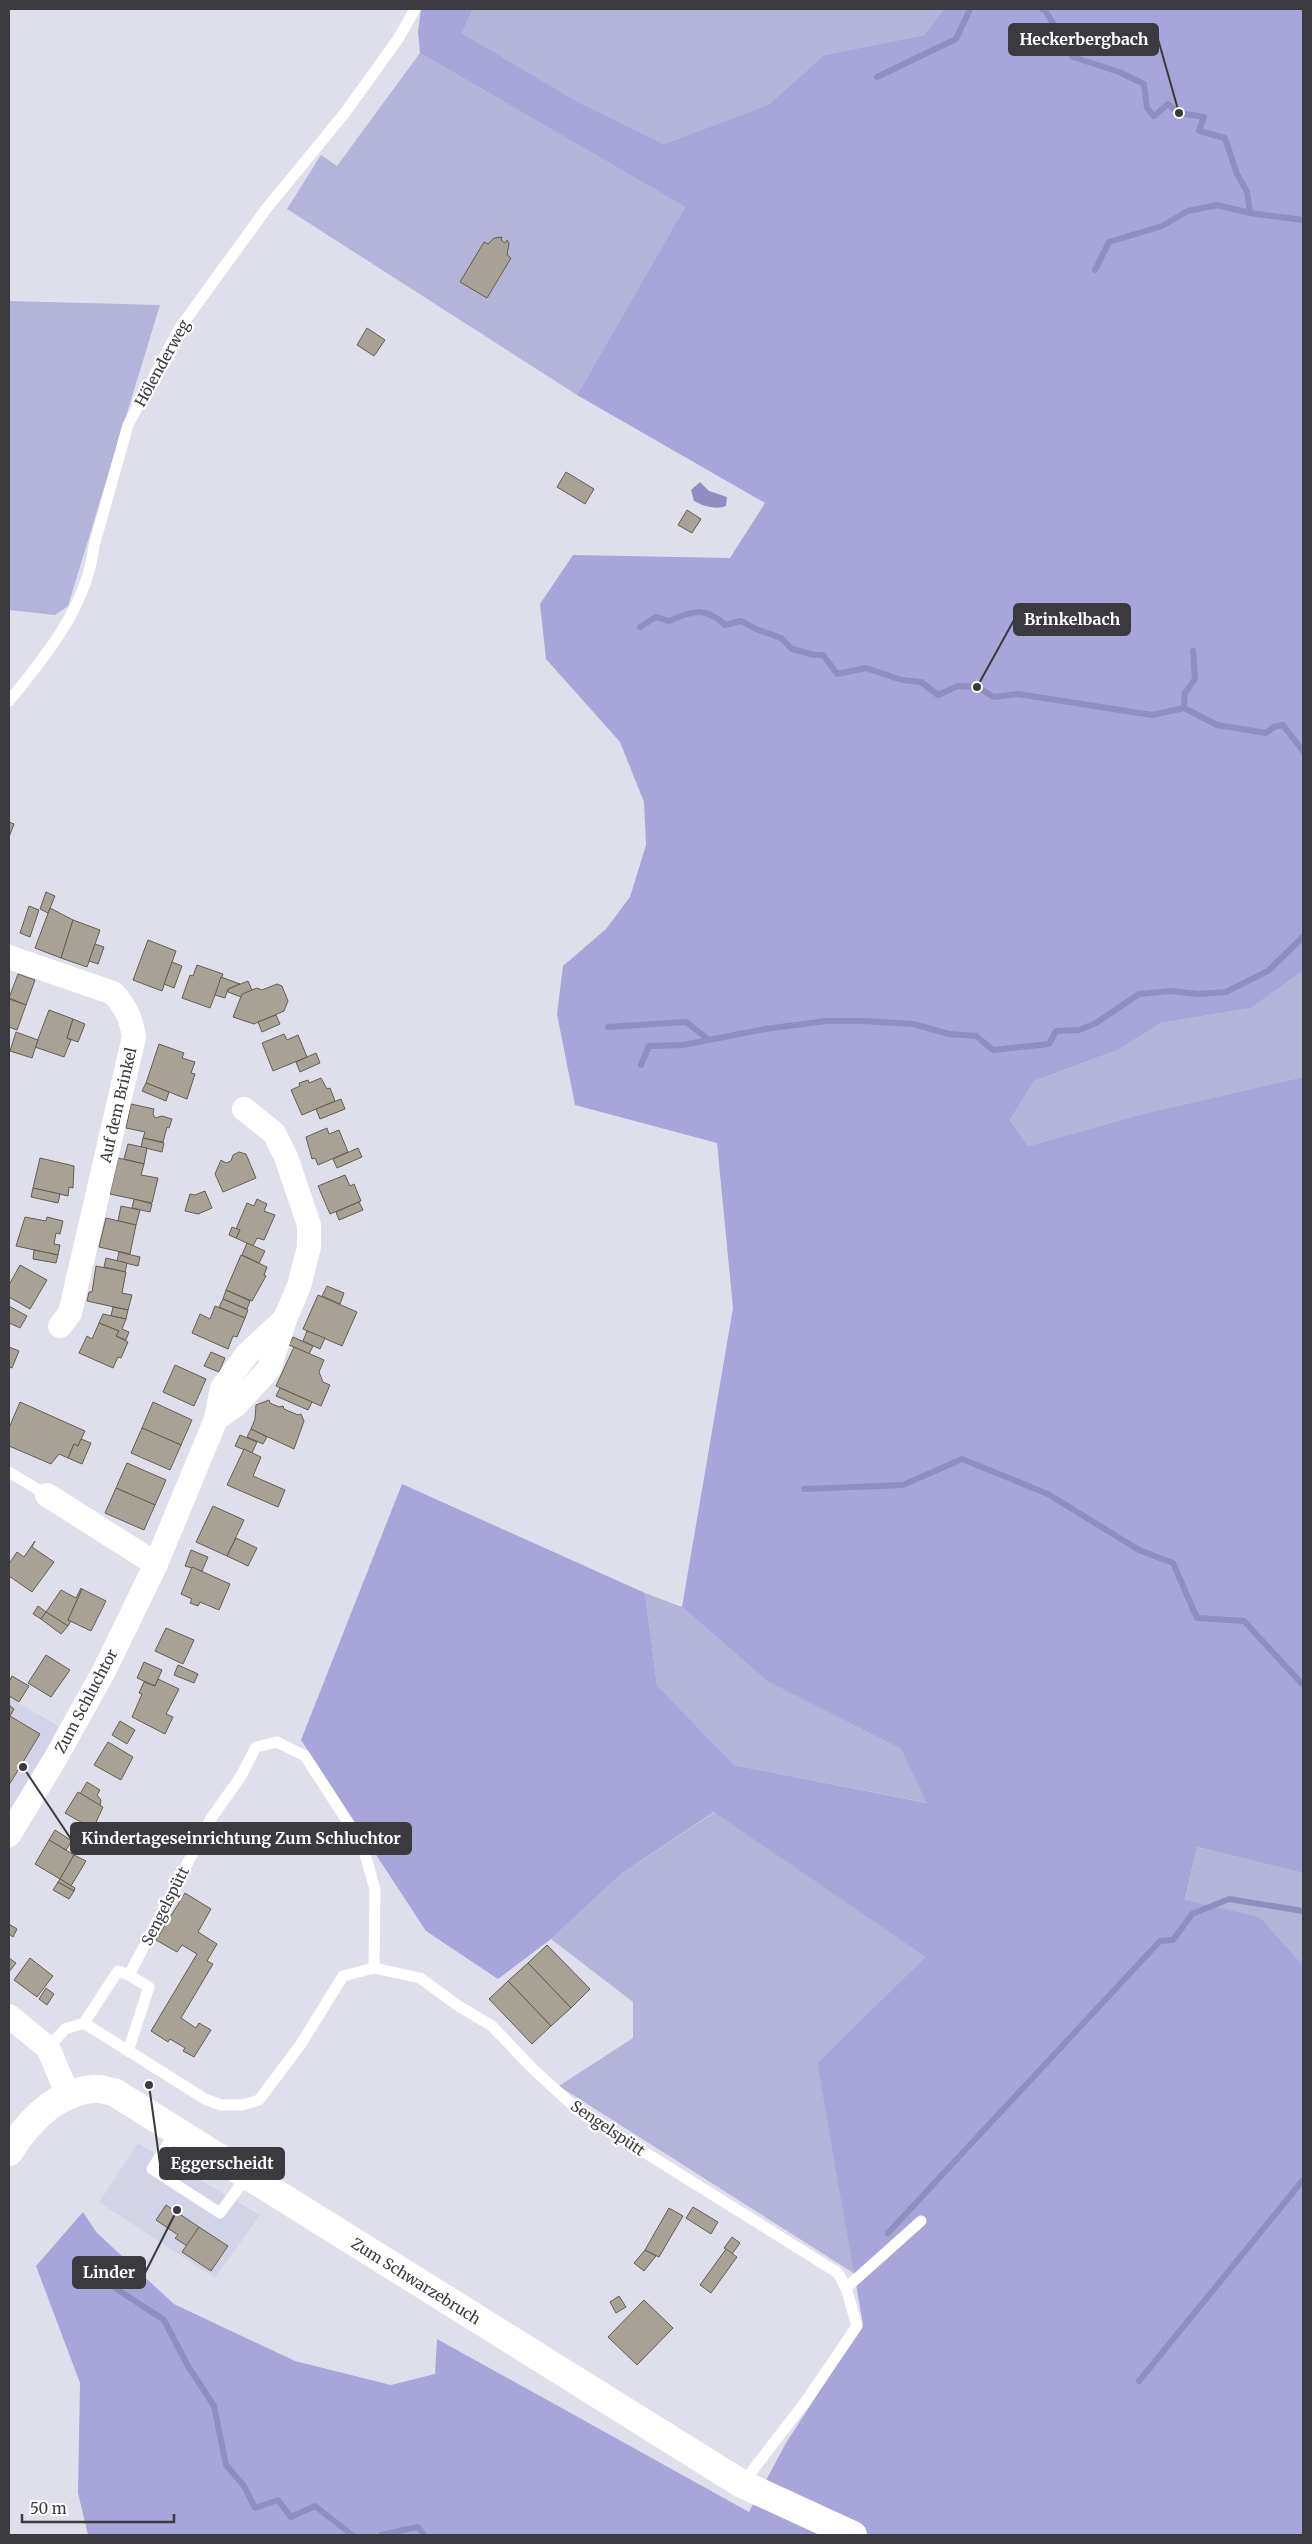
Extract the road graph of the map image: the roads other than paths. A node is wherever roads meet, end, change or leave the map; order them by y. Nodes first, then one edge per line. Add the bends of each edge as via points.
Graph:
1 (414, 9) edge
2 (9, 701) edge
3 (9, 957) edge
4 (244, 1109) dead end
5 (60, 1326) dead end
6 (9, 1472) edge
7 (47, 1495) joint
8 (156, 1564) junction
9 (9, 1835) edge
10 (374, 1968) junction
11 (129, 1975) junction
12 (9, 2016) edge
13 (84, 2023) junction
14 (48, 2048) junction
15 (128, 2051) junction
16 (68, 2095) junction
17 (176, 2131) junction
18 (9, 2152) edge
19 (247, 2176) junction
20 (921, 2221) dead end
21 (846, 2288) junction
22 (742, 2484) junction
23 (853, 2535) edge

1 - 2 lane, Hölenderweg via 398,39 344,114 266,209 179,329 128,424 92,562 70,620
3 - 5 street, Auf dem Brinkel via 113,994 130,1018 134,1037 70,1313
4 - 8 street, Zum Schluchtor via 274,1133 286,1157 310,1225 309,1247 285,1319 247,1354 222,1388 216,1418
6 - 7 lane
7 - 8 street
8 - 9 street, Zum Schluchtor via 104,1671
10 - 11 lane, Sengelspütt via 375,1889 362,1844 305,1756 276,1742 256,1747 241,1776 210,1820
10 - 15 lane, Sengelspütt via 343,1976 302,2044 259,2100 242,2105 220,2105
10 - 21 lane, Sengelspütt via 420,1978 492,2026 533,2070 580,2112 838,2272
11 - 13 lane via 118,1971
11 - 15 lane via 149,1987
12 - 14 street
13 - 14 lane via 65,2029
13 - 15 lane, Sengelspütt
14 - 16 street
16 - 17 street, Zum Schwarzebruch via 93,2089 114,2092
16 - 18 street, Zum Schwarzebruch via 41,2112 20,2134
17 - 19 street, Zum Schwarzebruch
17 - 19 lane via 152,2170 220,2213
19 - 22 street, Zum Schwarzebruch
20 - 21 lane
21 - 22 lane, Sengelspütt via 857,2326 806,2401
22 - 23 street, Zum Schwarzebruch

